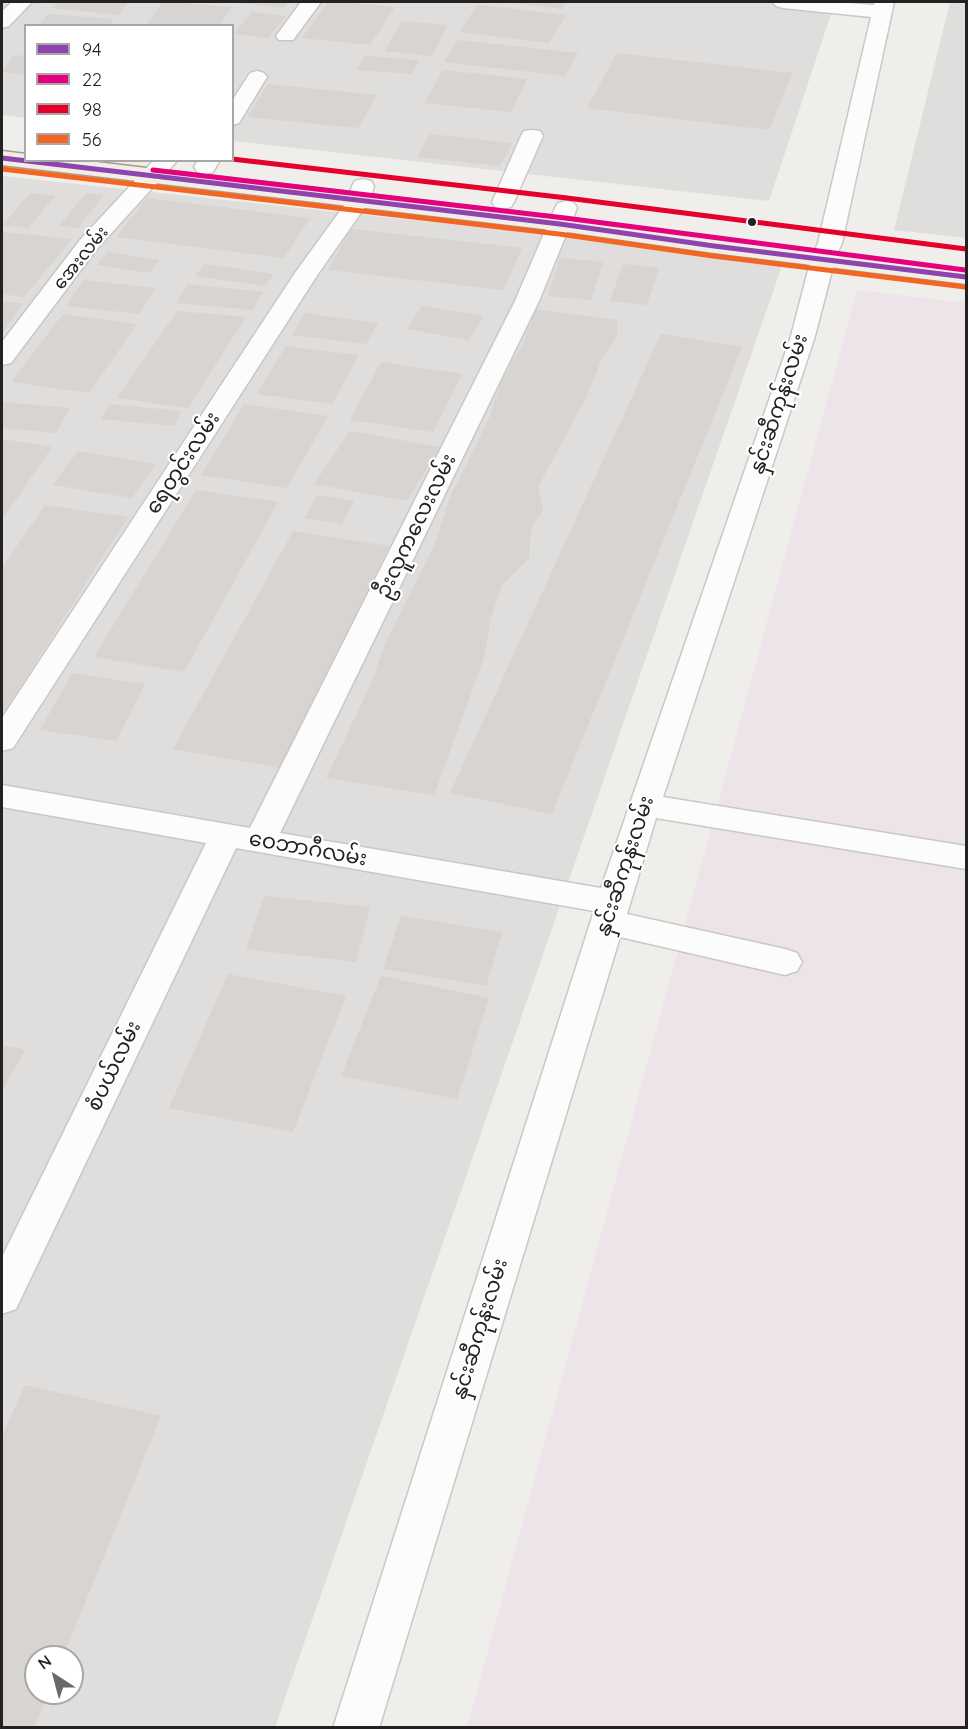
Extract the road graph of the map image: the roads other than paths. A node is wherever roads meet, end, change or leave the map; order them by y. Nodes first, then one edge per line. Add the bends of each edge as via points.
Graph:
1 (22, 2) edge
2 (311, 2) edge
3 (783, 2) edge
4 (883, 7) edge
5 (2, 22) edge
6 (286, 36) dead end
7 (257, 77) dead end
8 (234, 116) edge
9 (532, 136) dead end
10 (2, 142) edge
11 (24, 145) edge
12 (2, 158) edge
13 (24, 159) edge
14 (80, 162) edge
15 (207, 164) edge
16 (158, 166) edge
17 (361, 193) junction
18 (503, 202) junction
19 (563, 216) junction
20 (826, 251) junction
21 (966, 260) edge
22 (966, 277) edge
23 (2, 358) edge
24 (2, 741) edge
25 (2, 796) edge
26 (644, 805) junction
27 (243, 838) junction
28 (966, 858) edge
29 (611, 912) junction
30 (785, 962) dead end
31 (2, 1297) edge
32 (356, 1728) edge

1 - 5 street
2 - 6 street
3 - 4 street
4 - 20 street, နှင်းဆီကုန်းလမ်း
7 - 8 street
9 - 18 street
10 - 11 main road
12 - 13 main road
14 - 16 main road
15 - 16 main road
15 - 17 main road
16 - 17 main road
16 - 23 street, အေးလမ်း via 88,245
17 - 18 main road
17 - 19 main road
17 - 24 street, ရေတွင်းလမ်း
18 - 19 main road
19 - 20 main road
19 - 27 street, ဦးလူကလေးလမ်း via 527,301
20 - 21 main road
20 - 22 main road
20 - 26 street, နှင်းဆီကုန်းလမ်း via 803,336
25 - 27 street, ဝေဘာဂီလမ်း
26 - 28 street
26 - 29 street, နှင်းဆီကုန်းလမ်း
27 - 29 street, ဝေဘာဂီလမ်း
27 - 31 street, စံပယ်လမ်း
29 - 30 street, ဝေဘာဂီလမ်း
29 - 32 street, နှင်းဆီကုန်းလမ်း

